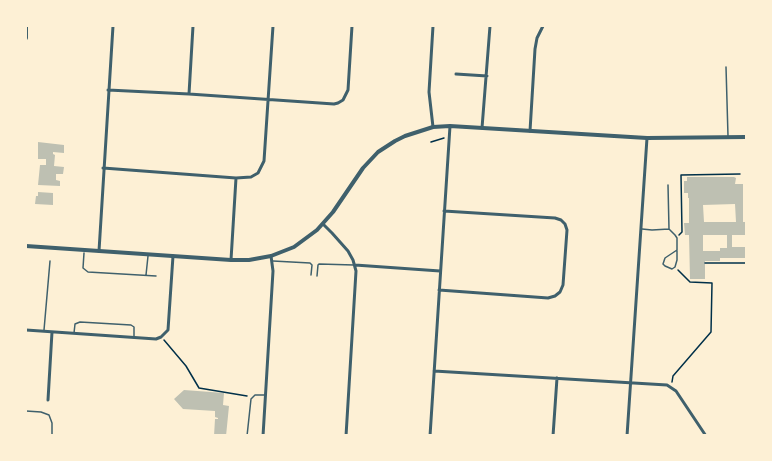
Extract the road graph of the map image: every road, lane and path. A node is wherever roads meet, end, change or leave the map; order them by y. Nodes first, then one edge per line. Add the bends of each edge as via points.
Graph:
1 (26, 26) edge
2 (112, 26) edge
3 (193, 26) edge
4 (273, 26) edge
5 (352, 26) edge
6 (433, 26) edge
7 (490, 26) edge
8 (543, 26) edge
9 (26, 38) edge
10 (726, 67) dead end
11 (456, 74) dead end
12 (487, 76) junction
13 (108, 90) junction
14 (189, 94) junction
15 (268, 100) junction
16 (450, 126) junction
17 (434, 127) junction
18 (482, 128) junction
19 (530, 131) junction
20 (728, 137) junction
21 (747, 137) edge
22 (445, 138) dead end
23 (647, 138) junction
24 (431, 142) dead end
25 (103, 168) junction
26 (740, 174) dead end
27 (236, 178) junction
28 (668, 185) dead end
29 (444, 211) junction
30 (323, 224) junction
31 (641, 229) junction
32 (669, 229) junction
33 (676, 237) junction
34 (26, 246) edge
35 (84, 250) junction
36 (677, 250) junction
37 (99, 251) junction
38 (148, 255) junction
39 (173, 256) junction
40 (271, 259) junction
41 (231, 260) junction
42 (50, 261) dead end
43 (705, 263) dead end
44 (747, 263) edge
45 (355, 265) junction
46 (675, 267) junction
47 (440, 271) junction
48 (146, 275) junction
49 (156, 276) dead end
50 (311, 276) dead end
51 (317, 276) dead end
52 (439, 290) junction
53 (26, 330) edge
54 (44, 331) junction
55 (52, 332) junction
56 (74, 333) junction
57 (134, 337) junction
58 (161, 337) junction
59 (434, 371) junction
60 (557, 378) junction
61 (630, 383) junction
62 (671, 387) junction
63 (266, 395) junction
64 (252, 396) junction
65 (48, 400) dead end
66 (26, 411) edge
67 (52, 435) edge
68 (248, 435) edge
69 (263, 435) edge
70 (346, 435) edge
71 (429, 435) edge
72 (553, 435) edge
73 (627, 435) edge
74 (706, 435) edge

1 - 9 street
2 - 13 street
3 - 14 street
4 - 15 street
5 - 15 street via 348,90 339,104
6 - 17 street via 429,92
7 - 12 street
8 - 19 street via 536,44
10 - 20 lane
11 - 12 street
12 - 18 street
13 - 14 street
13 - 25 street
14 - 15 street
15 - 27 street via 262,167 251,177
16 - 17 street
16 - 18 street
16 - 29 street
17 - 30 street via 405,136 378,152
18 - 19 street
19 - 23 street
20 - 21 street
20 - 23 street
22 - 24 path
23 - 31 street
25 - 27 street
25 - 37 street
26 - 33 path via 681,175 682,232
27 - 41 street
28 - 32 lane
29 - 47 street
29 - 52 street via 555,219 561,220 567,230 563,285 555,296
30 - 40 street
30 - 45 street via 348,251
31 - 32 lane
31 - 61 street
32 - 33 lane
33 - 36 lane
34 - 35 street
35 - 37 street
35 - 48 lane via 83,268 88,272
36 - 46 lane
36 - 46 lane via 663,261 665,266
37 - 38 street
38 - 39 street
38 - 48 lane
39 - 41 street
39 - 58 street via 168,330
40 - 41 street
40 - 50 lane via 310,263
40 - 63 street
42 - 54 lane
43 - 44 path
45 - 47 street
45 - 51 lane via 320,264
45 - 70 street
46 - 62 path via 690,282 712,283 711,332 673,376
47 - 52 street
48 - 49 lane
52 - 59 street
53 - 54 street
54 - 55 street
55 - 56 street
55 - 65 street
56 - 57 street
56 - 57 lane via 78,322 134,327
57 - 58 street
58 - 64 path via 199,388
59 - 60 street
59 - 71 street
60 - 61 street
60 - 72 street
61 - 62 street
61 - 73 street
62 - 74 street
63 - 64 lane
63 - 69 street
64 - 68 lane
66 - 67 lane via 49,415

